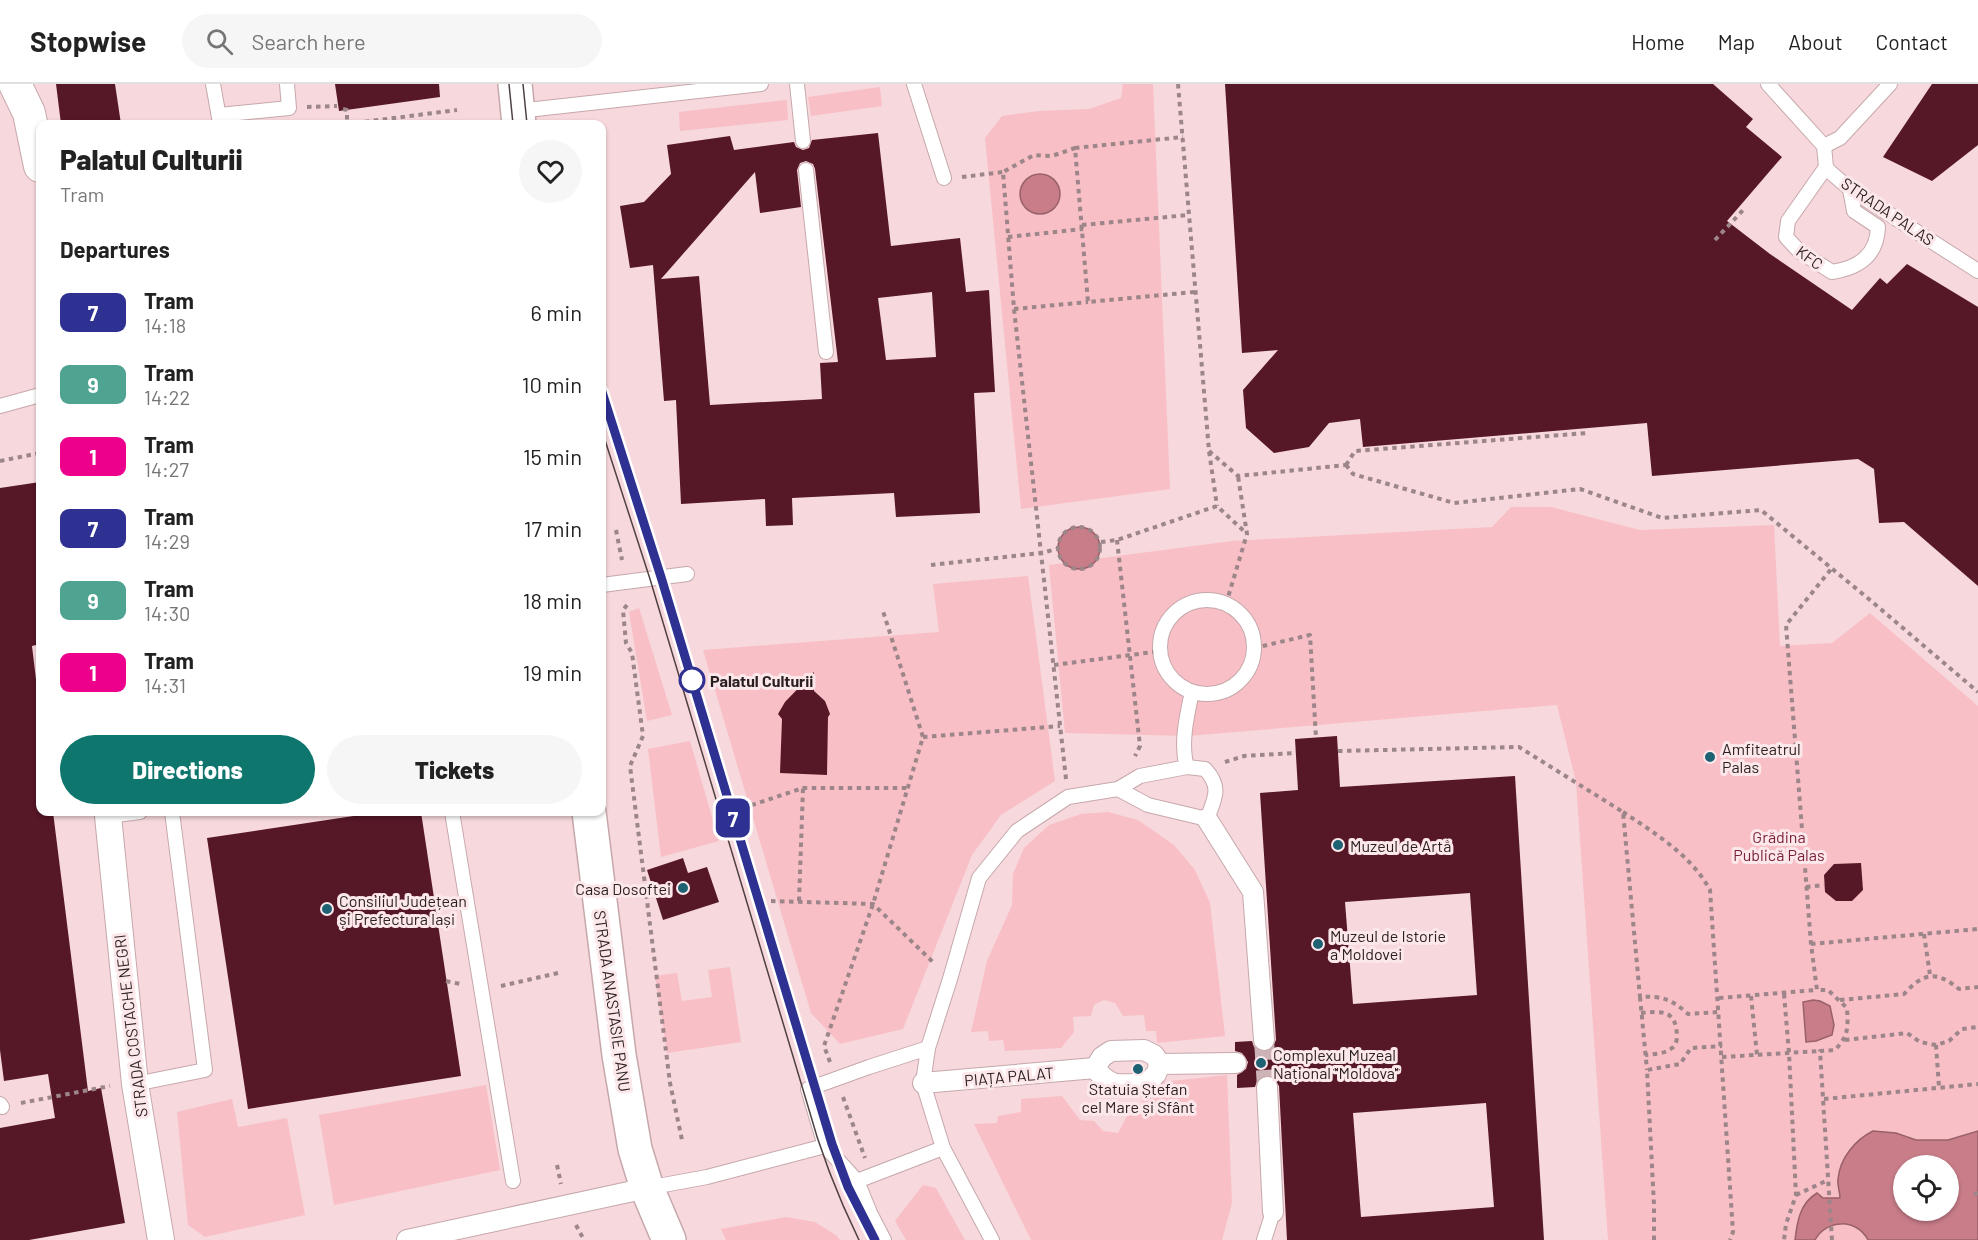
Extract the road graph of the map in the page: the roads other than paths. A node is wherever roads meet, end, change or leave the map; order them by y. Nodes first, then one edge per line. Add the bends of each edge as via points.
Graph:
1 (15, 84) edge
2 (213, 84) edge
3 (287, 84) edge
4 (761, 84) edge
5 (797, 84) edge
6 (914, 84) edge
7 (1768, 84) edge
8 (1890, 84) edge
9 (518, 106) edge
10 (219, 120) edge
11 (803, 141) dead end
12 (1824, 146) junction
13 (36, 147) edge
14 (1826, 166) junction
15 (806, 170) dead end
16 (944, 178) road end
17 (1850, 189) junction
18 (1978, 271) edge
19 (826, 352) dead end
20 (36, 395) edge
21 (0, 406) edge
22 (687, 574) dead end
23 (606, 584) edge
24 (1192, 692) junction
25 (1187, 767) junction
26 (1118, 789) junction
27 (108, 816) edge
28 (173, 816) edge
29 (453, 816) edge
30 (589, 816) edge
31 (1207, 819) junction
32 (1264, 1040) tunnel mouth
33 (928, 1048) junction
34 (1236, 1063) dead end
35 (1160, 1064) junction
36 (1095, 1068) junction
37 (923, 1083) junction
38 (135, 1084) junction
39 (1267, 1087) tunnel mouth
40 (825, 1146) junction
41 (944, 1148) junction
42 (513, 1180) dead end
43 (857, 1181) junction
44 (647, 1188) junction
45 (1273, 1212) joint
46 (161, 1240) edge
47 (407, 1240) edge
48 (669, 1240) edge
49 (884, 1240) edge
50 (992, 1240) edge
51 (1264, 1240) edge

1 - 13 street via 29,113
2 - 10 lane
3 - 10 lane via 290,108
4 - 9 lane
5 - 11 lane
6 - 16 lane
7 - 12 lane
8 - 12 lane via 1840,138
12 - 14 lane, STRADA PALAS
14 - 17 lane, STRADA PALAS
14 - 17 lane, KFC via 1788,221 1786,237 1799,251 1832,272 1851,269 1868,255 1877,240 1878,227 1854,211
15 - 19 lane
17 - 18 lane, STRADA PALAS
20 - 21 lane
22 - 23 lane
24 - 24 lane via 1225,691 1246,674 1252,662 1253,634 1247,621 1226,604 1197,601 1172,616 1164,629 1160,643 1167,670 1174,681
24 - 25 lane via 1184,758
25 - 26 lane via 1140,776
25 - 31 lane via 1205,769 1214,778 1216,794
26 - 31 lane via 1148,805
26 - 33 lane via 1068,797 1017,831 978,878
27 - 38 street, STRADA COSTACHE NEGRI
28 - 38 lane via 205,1071
29 - 42 lane
30 - 44 main road, STRADA ANASTASIE PANU via 619,1055 635,1149
31 - 32 street via 1253,892
33 - 37 lane
33 - 40 lane via 808,1089
34 - 35 street
35 - 36 street via 1144,1050 1111,1051
35 - 36 street via 1147,1083 1113,1085
36 - 37 street, PIAȚA PALAT
37 - 41 lane
38 - 46 street, STRADA COSTACHE NEGRI
39 - 45 street
40 - 43 lane
40 - 44 lane via 707,1177
41 - 43 lane
41 - 50 lane
43 - 49 lane
44 - 47 street
44 - 48 main road, STRADA ANASTASIE PANU
45 - 51 lane

